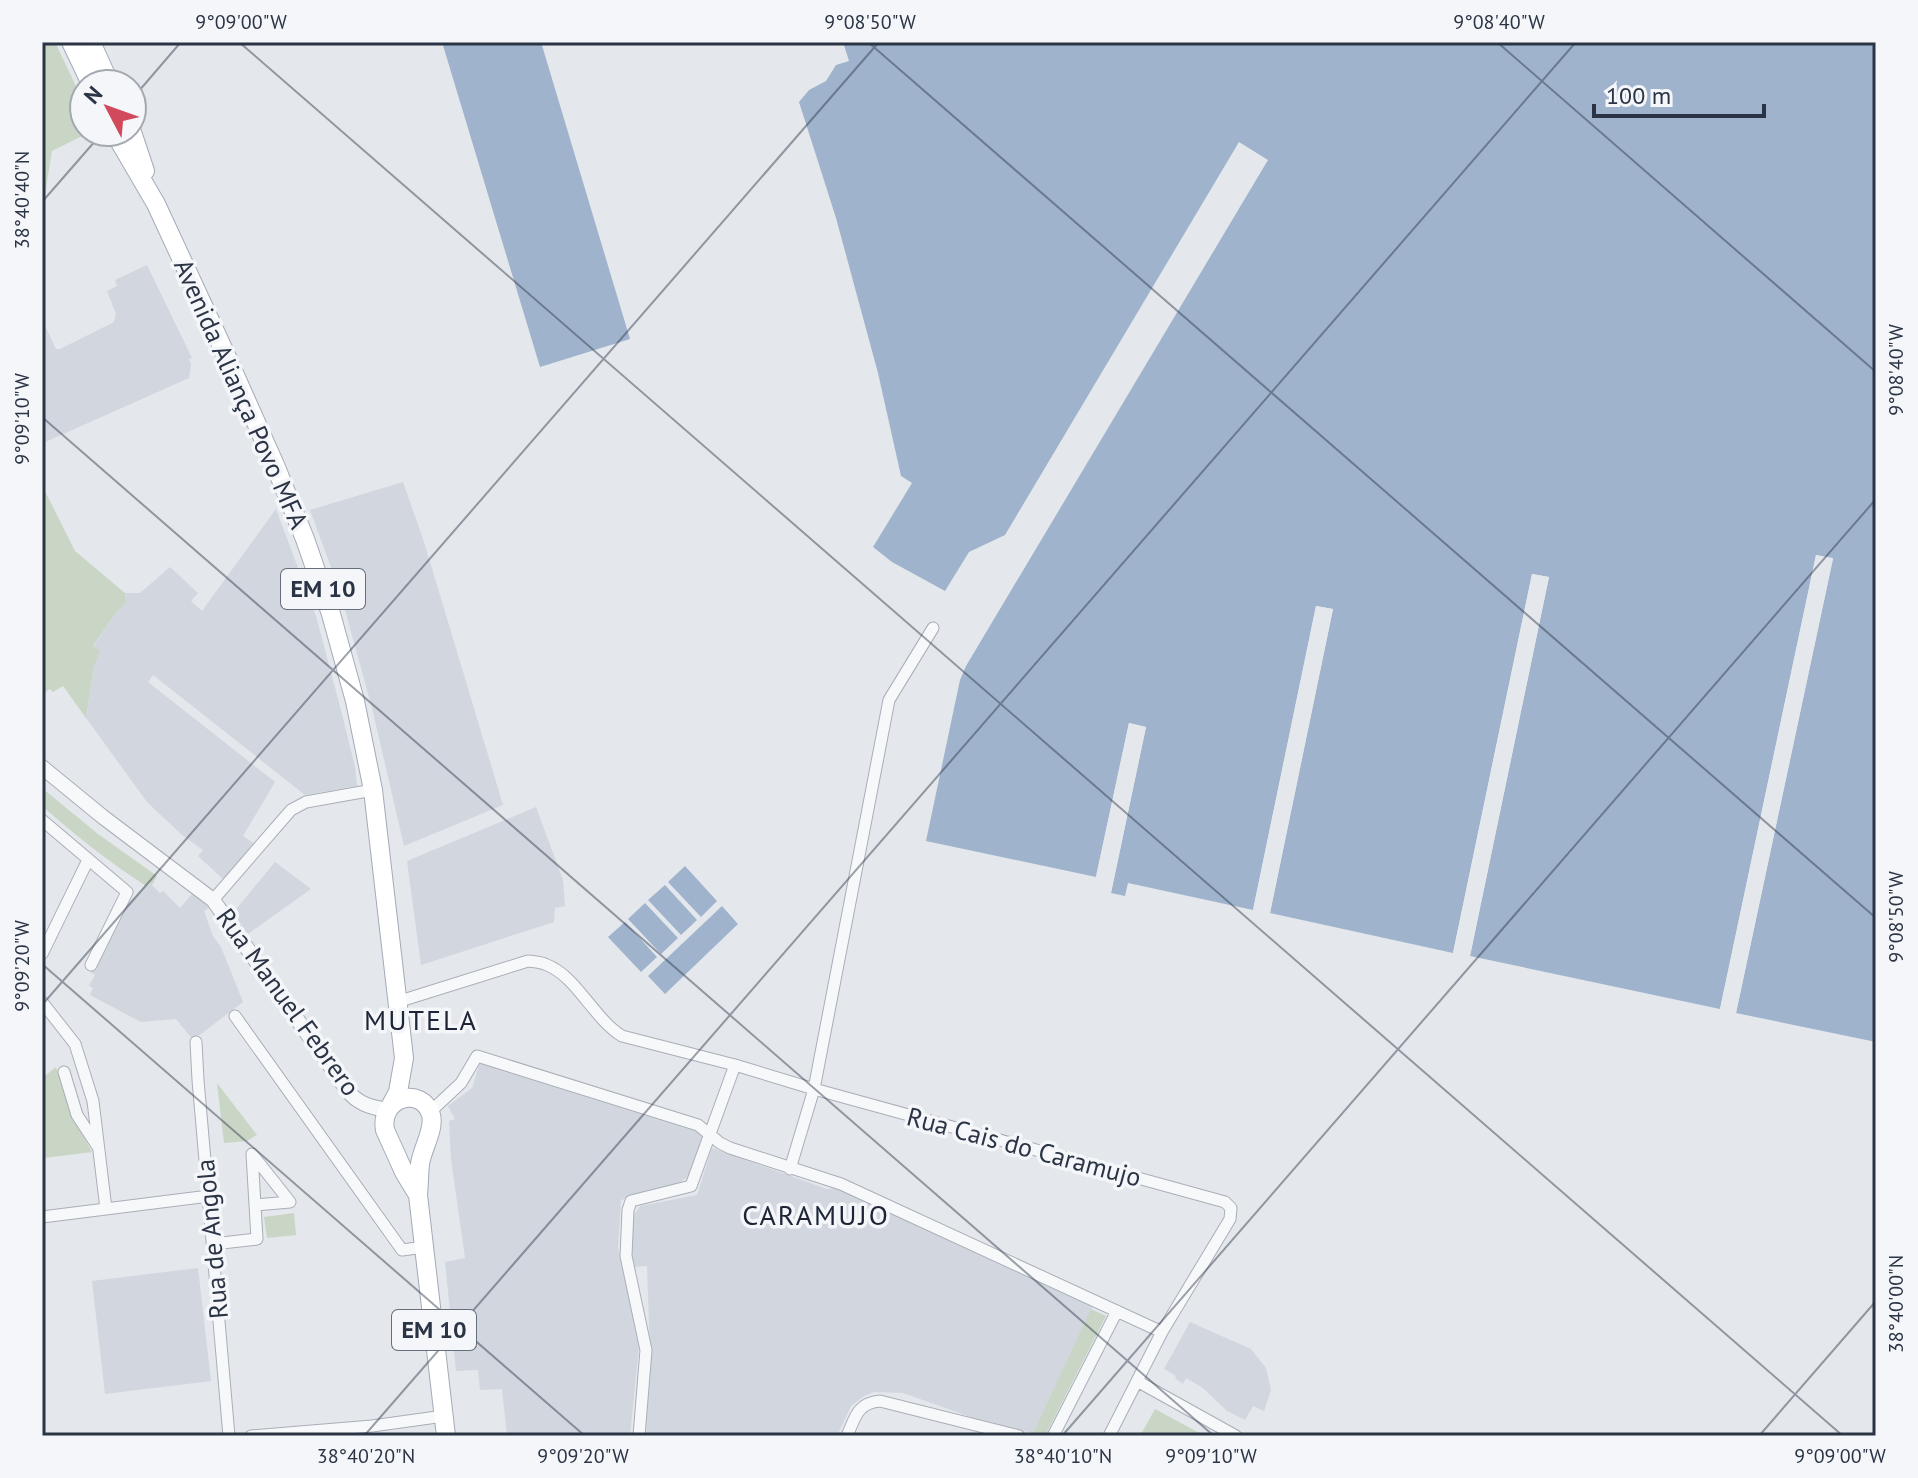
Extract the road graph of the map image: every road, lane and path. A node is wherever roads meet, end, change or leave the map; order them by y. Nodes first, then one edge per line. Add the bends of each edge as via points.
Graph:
1 (71, 42) edge
2 (91, 42) edge
3 (83, 68) edge
4 (103, 68) edge
5 (123, 148) edge
6 (137, 148) edge
7 (156, 204) junction
8 (933, 628) dead end
9 (42, 767) edge
10 (373, 790) junction
11 (42, 820) edge
12 (88, 860) junction
13 (213, 900) junction
14 (42, 954) edge
15 (91, 965) dead end
16 (397, 1002) junction
17 (43, 1005) edge
18 (235, 1016) dead end
19 (196, 1042) dead end
20 (404, 1058) junction
21 (735, 1065) junction
22 (64, 1072) dead end
23 (814, 1089) junction
24 (389, 1108) junction
25 (428, 1110) junction
26 (709, 1133) junction
27 (388, 1136) junction
28 (427, 1136) junction
29 (99, 1149) junction
30 (790, 1169) junction
31 (418, 1195) junction
32 (209, 1196) junction
33 (255, 1205) junction
34 (106, 1209) junction
35 (42, 1217) edge
36 (213, 1244) junction
37 (424, 1244) junction
38 (1117, 1311) junction
39 (1162, 1332) junction
40 (1137, 1381) junction
41 (444, 1416) junction
42 (229, 1436) edge
43 (251, 1436) edge
44 (446, 1436) edge
45 (639, 1436) edge
46 (847, 1436) edge
47 (1019, 1436) edge
48 (1053, 1436) edge
49 (1109, 1436) edge
50 (1236, 1436) edge

1 - 3 main road
2 - 4 main road
5 - 7 main road, Avenida Aliança Povo MFA / EM 10
6 - 7 main road, Avenida Aliança Povo MFA / EM 10
7 - 10 main road, Avenida Aliança Povo MFA / EM 10 via 305,539 355,701
8 - 23 street via 889,700
9 - 13 street, Rua Manuel Febrero
10 - 13 street via 306,802 291,810
10 - 16 main road, Avenida Aliança Povo MFA / EM 10
11 - 12 street
12 - 14 street
12 - 15 street via 127,892
13 - 24 street, Rua Manuel Febrero via 354,1099
16 - 20 main road, Avenida Aliança Povo MFA / EM 10
16 - 21 street, Rua Cais do Caramujo via 528,961 544,963 562,974 622,1036
17 - 29 street via 75,1044 93,1101
18 - 37 street via 402,1250
19 - 32 street, Rua de Angola
20 - 24 main road, Avenida Aliança Povo MFA / EM 10 via 398,1092
20 - 25 main road, Avenida Aliança Povo MFA / EM 10
21 - 23 street, Rua Cais do Caramujo
21 - 26 street
22 - 29 street via 77,1115
23 - 30 street
23 - 39 street, Rua Cais do Caramujo via 1221,1200 1231,1208 1230,1219
24 - 25 main road via 408,1098
24 - 27 main road, EM 10 via 384,1123
25 - 26 street via 461,1083 477,1056 698,1125
25 - 28 main road, EM 10 via 432,1124
26 - 30 street via 730,1148
26 - 45 street via 691,1186 631,1201 628,1210 626,1256 646,1350
27 - 28 main road via 404,1146
27 - 31 main road, EM 10
28 - 31 main road, EM 10
29 - 34 street
30 - 38 street via 841,1184
31 - 37 main road, EM 10
32 - 34 street
32 - 36 street, Rua de Angola
33 - 33 street via 254,1192 252,1154 290,1202
33 - 36 street via 257,1239
34 - 35 street
36 - 42 street, Rua de Angola
37 - 41 main road, EM 10
38 - 39 street
38 - 48 street
39 - 40 street
40 - 49 street
40 - 50 street
41 - 43 street
41 - 44 main road, EM 10
46 - 47 street via 861,1408 875,1401

